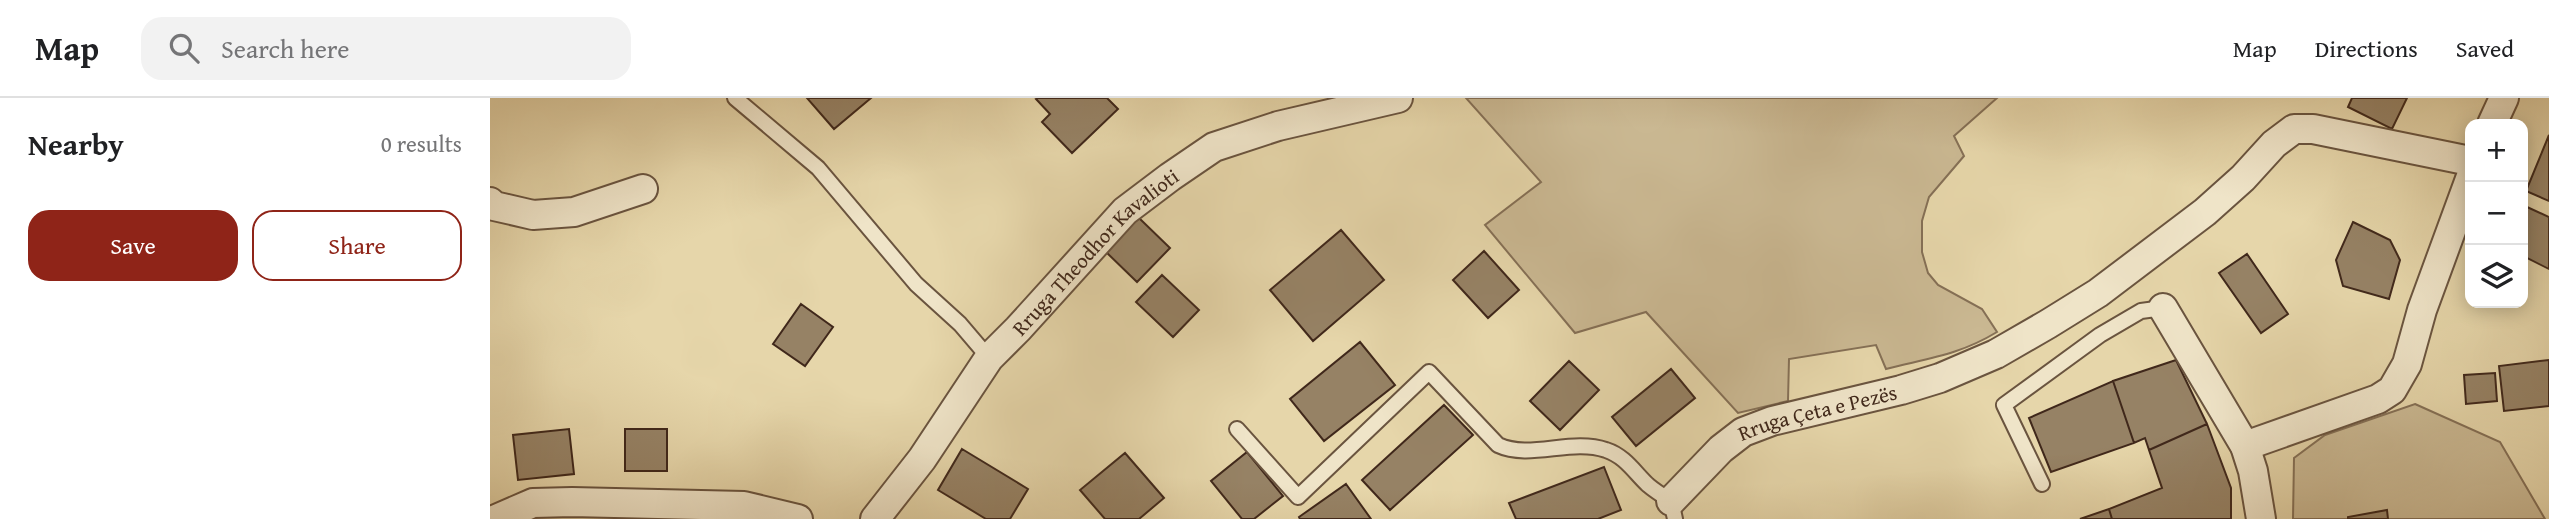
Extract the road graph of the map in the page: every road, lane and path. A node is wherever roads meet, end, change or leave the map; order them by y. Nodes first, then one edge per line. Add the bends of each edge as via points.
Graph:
1 (735, 98) edge
2 (1398, 98) edge
3 (2504, 98) edge
4 (2494, 119) edge
5 (2465, 160) edge
6 (2469, 182) edge
7 (643, 189) dead end
8 (490, 202) edge
9 (2162, 308) joint
10 (989, 358) junction
11 (1237, 429) dead end
12 (2245, 446) junction
13 (2042, 484) dead end
14 (1673, 510) edge
15 (496, 519) edge
16 (798, 519) edge
17 (875, 519) edge
18 (2261, 519) edge

1 - 10 lane via 818,168 916,284
2 - 10 street, Rruga Theodhor Kavalioti via 1279,126 1214,147 1125,211
3 - 4 street
5 - 14 street, Rruga Çeta e Pezës via 2294,129 2205,212 2098,293 2048,324 1996,354 1940,378 1743,432 1721,449
6 - 12 street via 2407,364 2392,390
7 - 8 street via 574,212 533,215
9 - 12 street
9 - 13 lane via 2141,311 2100,335 2004,405
10 - 17 street, Rruga Theodhor Kavalioti via 922,459
11 - 14 lane, Rruga Çeta e Pezës via 1298,497 1429,372 1498,445 1510,451 1582,446 1607,450 1626,461
12 - 18 street
15 - 16 street via 533,503 572,502 744,506

